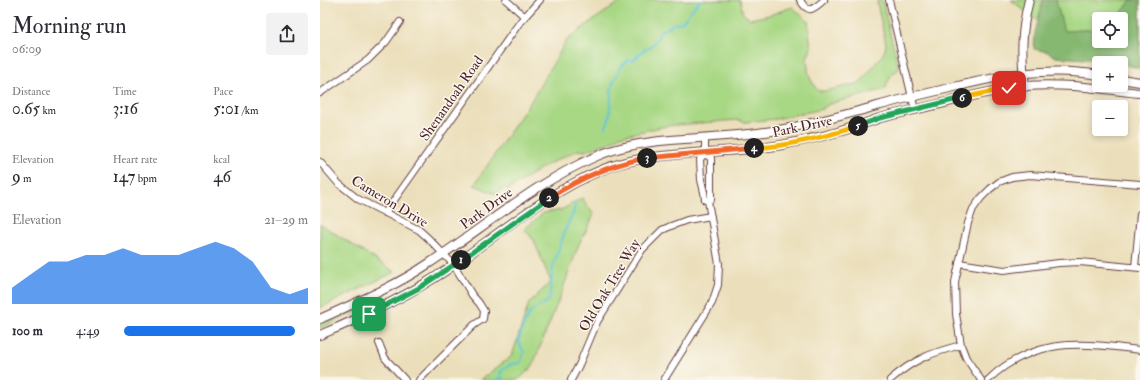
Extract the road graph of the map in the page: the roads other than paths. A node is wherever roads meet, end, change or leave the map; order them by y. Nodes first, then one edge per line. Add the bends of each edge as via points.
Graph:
1 (506, 0) edge
2 (540, 0) edge
3 (800, 0) edge
4 (824, 0) edge
5 (889, 0) edge
6 (1029, 0) edge
7 (524, 16) junction
8 (400, 22) dead end
9 (1023, 73) junction
10 (1092, 75) edge
11 (1128, 80) edge
12 (1140, 82) edge
13 (1025, 86) junction
14 (320, 93) edge
15 (1140, 93) edge
16 (912, 97) junction
17 (915, 110) junction
18 (704, 137) junction
19 (705, 153) junction
20 (320, 162) edge
21 (711, 183) junction
22 (702, 184) junction
23 (1140, 184) edge
24 (708, 201) junction
25 (385, 213) junction
26 (1140, 214) edge
27 (711, 216) junction
28 (448, 260) junction
29 (959, 263) junction
30 (1137, 268) edge
31 (320, 319) edge
32 (320, 335) edge
33 (379, 343) dead end
34 (961, 345) junction
35 (1140, 350) edge
36 (405, 380) edge
37 (419, 380) edge
38 (571, 380) edge
39 (664, 380) edge
40 (890, 380) edge
41 (981, 380) edge
42 (988, 380) edge

1 - 7 street
2 - 7 street, Shenandoah Road
3 - 4 street via 811,10
5 - 16 street
6 - 9 street via 1023,29
7 - 25 street, Shenandoah Road
8 - 14 street via 386,42 368,60
9 - 10 street, Park Drive via 1069,72
9 - 13 street
9 - 16 street, Park Drive
11 - 12 street
13 - 15 street, Park Drive via 1080,86
13 - 17 street, Park Drive via 997,90
16 - 17 street
16 - 18 street, Park Drive via 796,127
17 - 19 street, Park Drive via 799,141
18 - 19 street
18 - 28 street, Park Drive via 647,142 599,154 558,174 532,191
19 - 21 street via 711,158
19 - 22 street via 700,159
19 - 28 street, Park Drive via 649,157 605,168 560,190
20 - 25 street, Cameron Drive via 338,183 358,199
21 - 22 street
21 - 24 street via 711,199
22 - 24 street via 705,200
23 - 29 street via 1030,175 1012,177 999,182 973,209
24 - 27 street
25 - 28 street, Cameron Drive via 419,230
26 - 30 street
27 - 38 street, Old Oak Tree Way via 687,220 662,230 642,250 597,322
27 - 39 street via 719,264 716,294
28 - 31 street, Park Drive
28 - 32 street, Park Drive via 419,288
28 - 37 street, Cameron Drive via 482,307 483,319
29 - 30 street via 996,270 1059,262
29 - 34 street via 955,282
33 - 36 street via 385,358
34 - 40 street via 918,359
34 - 41 street via 966,358
35 - 42 street via 1091,344 1053,346 1019,357

